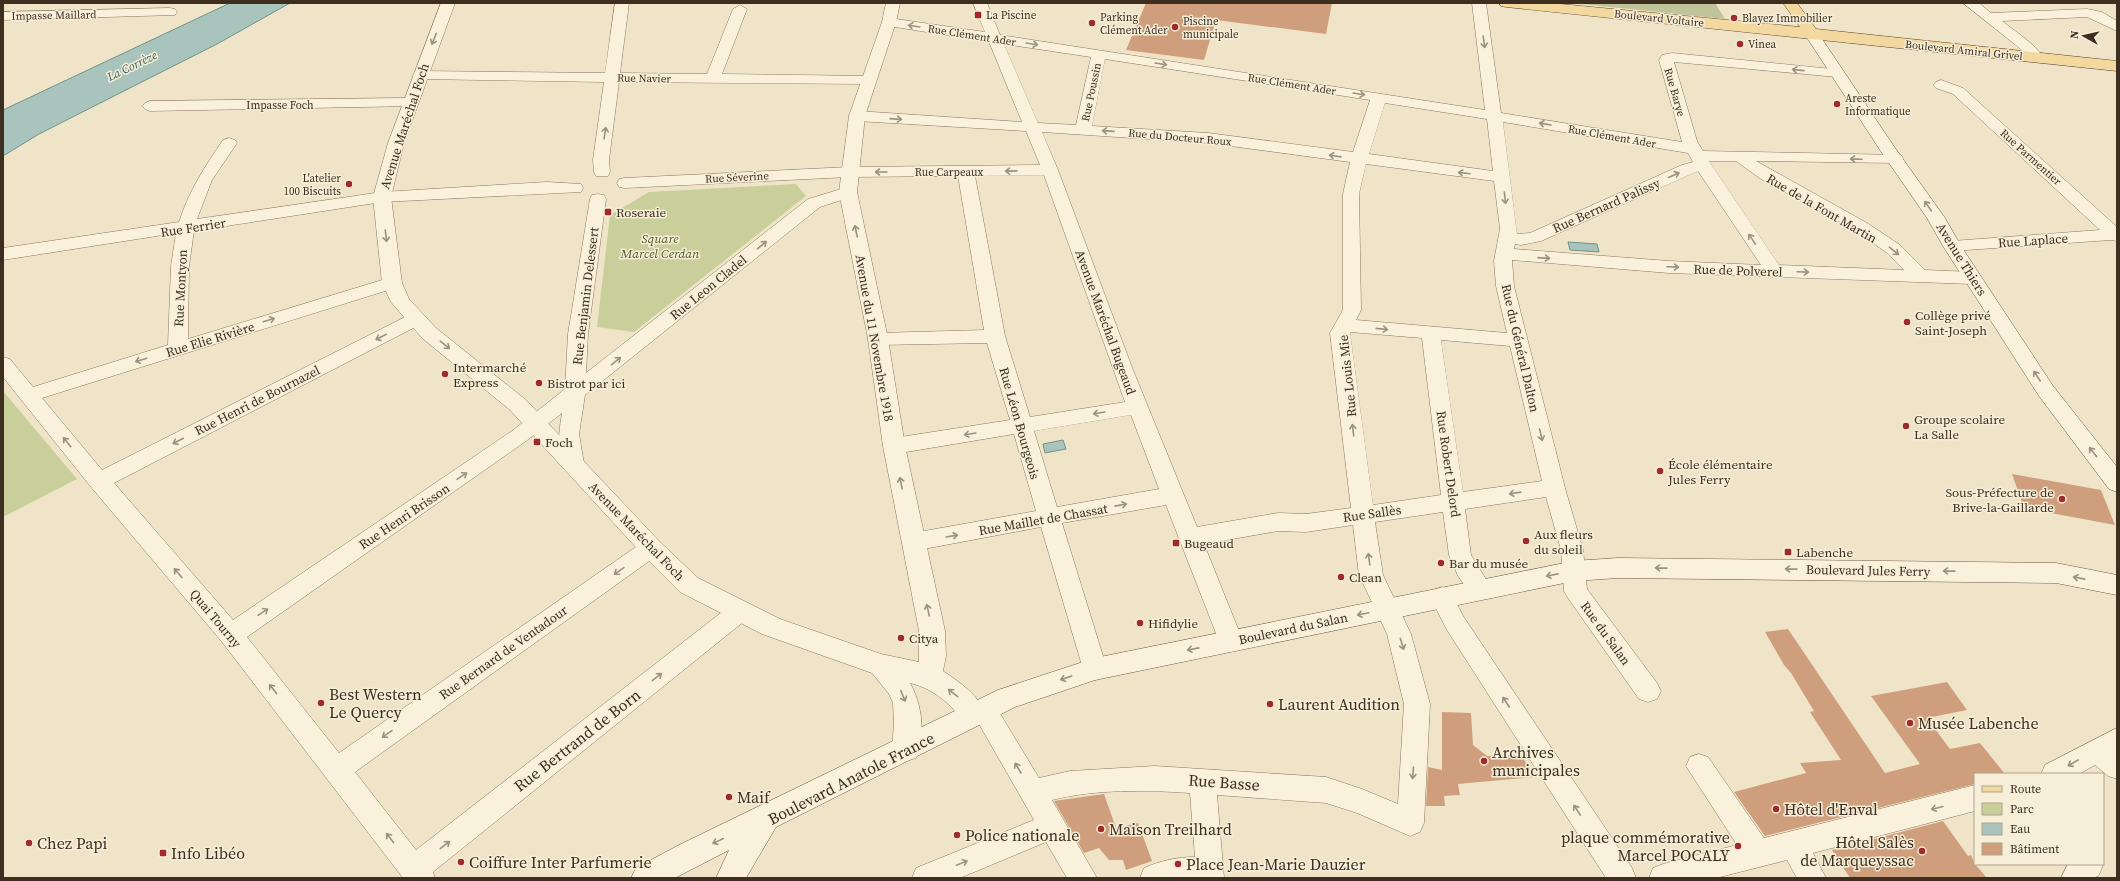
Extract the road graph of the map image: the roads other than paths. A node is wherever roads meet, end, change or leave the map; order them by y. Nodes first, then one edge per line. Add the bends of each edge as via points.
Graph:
1 (125, 3) edge
2 (448, 3) edge
3 (622, 3) edge
4 (893, 3) edge
5 (980, 3) edge
6 (1479, 3) edge
7 (1506, 3) edge
8 (1790, 3) edge
9 (1970, 3) edge
10 (740, 9) dead end
11 (170, 12) dead end
12 (106, 14) junction
13 (3, 16) edge
14 (1987, 17) junction
15 (889, 22) junction
16 (2116, 25) edge
17 (1811, 33) junction
18 (994, 38) junction
19 (1099, 54) junction
20 (2037, 58) junction
21 (2117, 66) edge
22 (1836, 73) junction
23 (420, 75) junction
24 (612, 77) junction
25 (713, 78) junction
26 (869, 80) junction
27 (1941, 85) dead end
28 (1379, 97) junction
29 (410, 103) junction
30 (150, 106) dead end
31 (1494, 115) junction
32 (857, 116) junction
33 (1031, 127) junction
34 (1083, 130) junction
35 (229, 142) dead end
36 (1698, 156) junction
37 (1742, 158) junction
38 (1895, 158) junction
39 (1360, 159) junction
40 (1050, 170) junction
41 (602, 172) junction
42 (849, 172) junction
43 (966, 172) junction
44 (1502, 178) junction
45 (625, 183) junction
46 (575, 188) junction
47 (848, 192) junction
48 (382, 197) junction
49 (598, 199) junction
50 (186, 228) junction
51 (2116, 235) edge
52 (1507, 245) junction
53 (1952, 246) junction
54 (3, 254) edge
55 (1774, 271) junction
56 (1919, 275) junction
57 (1972, 278) junction
58 (392, 283) junction
59 (416, 319) junction
60 (1343, 325) junction
61 (1431, 334) junction
62 (995, 336) junction
63 (878, 339) junction
64 (1518, 340) junction
65 (178, 348) junction
66 (3, 364) edge
67 (28, 394) junction
68 (575, 394) junction
69 (1137, 407) junction
70 (537, 423) junction
71 (1020, 425) junction
72 (894, 446) junction
73 (573, 464) junction
74 (99, 482) junction
75 (2117, 483) edge
76 (1554, 488) junction
77 (1172, 495) junction
78 (1454, 501) junction
79 (1363, 515) junction
80 (1049, 518) junction
81 (1190, 537) junction
82 (913, 542) junction
83 (651, 548) junction
84 (1618, 568) joint
85 (1574, 571) junction
86 (2117, 585) edge
87 (1480, 589) junction
88 (1442, 597) junction
89 (1387, 609) junction
90 (739, 612) junction
91 (231, 635) junction
92 (1231, 641) junction
93 (881, 665) junction
94 (1095, 669) junction
95 (929, 676) junction
96 (1648, 691) dead end
97 (979, 712) junction
98 (2107, 745) edge
99 (906, 749) junction
100 (1699, 766) dead end
101 (2117, 767) edge
102 (336, 770) junction
103 (2056, 773) edge
104 (1203, 781) junction
105 (1032, 792) junction
106 (1974, 798) edge
107 (766, 818) junction
108 (1410, 823) joint
109 (1052, 826) junction
110 (1793, 844) junction
111 (1758, 853) junction
112 (1079, 872) edge
113 (418, 873) edge
114 (1210, 875) edge
115 (646, 878) edge
116 (731, 878) edge
117 (926, 878) edge
118 (1154, 878) edge
119 (1622, 878) edge
120 (1663, 878) edge
121 (1812, 878) edge

1 - 12 street, Impasse Maillard
2 -> 23 street, Avenue Maréchal Foch
3 - 24 street
4 - 15 street, Avenue du 11 Novembre 1918
5 - 18 street, Avenue Maréchal Bugeaud
6 -> 31 street, Rue du Général Dalton
7 - 17 main road, Boulevard Voltaire
8 - 17 main road
9 - 14 street
10 - 25 street
11 - 12 street, Impasse Maillard
12 - 13 street, Impasse Maillard
14 - 16 street via 2087,12
14 - 20 street via 2022,43
18 -> 15 street, Rue Clément Ader
15 - 26 street, Avenue du 11 Novembre 1918
17 - 20 main road, Boulevard Amiral Grivel
17 - 22 street, Avenue Thiers
18 -> 19 street, Rue Clément Ader
18 - 33 street, Avenue Maréchal Bugeaud
19 -> 28 street, Rue Clément Ader
19 - 34 street, Rue Poussin
20 - 21 main road, Boulevard Amiral Grivel
22 -> 36 street, Rue Barye via 1667,58 1687,133
22 - 38 street, Avenue Thiers
23 - 24 street, Rue Navier
23 - 29 street, Avenue Maréchal Foch
24 - 25 street, Rue Navier
41 -> 24 street via 600,160
25 - 26 street, Rue Navier
26 - 32 street, Avenue du 11 Novembre 1918
27 - 51 street, Rue Parmentier via 1958,91
28 - 31 street, Rue Clément Ader
28 - 39 street, Rue Louis Mie
29 - 30 street, Impasse Foch
29 - 48 street, Avenue Maréchal Foch
36 -> 31 street, Rue Clément Ader
31 - 44 street, Rue du Général Dalton
32 -> 33 street, Rue du Docteur Roux
32 - 42 street, Avenue du 11 Novembre 1918
33 - 34 street, Rue du Docteur Roux
33 - 40 street, Avenue Maréchal Bugeaud
39 -> 34 street, Rue du Docteur Roux via 1208,138
35 - 50 street, Rue Montyon via 201,186
36 - 37 street, Rue Clément Ader
52 -> 36 street, Rue Bernard Palissy via 1535,237 1688,168
55 -> 36 street, Rue Barye
38 -> 37 street, Rue Clément Ader
37 -> 56 street, Rue de la Font Martin via 1759,171 1836,212 1892,249
53 -> 38 street, Avenue Thiers
44 -> 39 street, Rue du Docteur Roux
39 - 60 street, Rue Louis Mie via 1351,194 1352,310
40 -> 43 street, Rue Carpeaux
40 - 69 street, Avenue Maréchal Bugeaud
41 - 45 street via 621,175
41 - 46 street via 582,179
43 -> 42 street, Rue Carpeaux
42 - 45 street, Rue Séverine
42 - 47 street, Avenue du 11 Novembre 1918
43 - 62 street, Rue Léon Bourgeois
44 -> 52 street, Rue du Général Dalton
45 - 49 street via 619,191
46 - 48 street via 547,187
46 - 49 street via 579,196
63 -> 47 street, Avenue du 11 Novembre 1918
68 -> 47 street, Rue Leon Cladel via 814,203
48 - 50 street, Rue Ferrier
48 -> 58 street, Avenue Maréchal Foch
49 - 68 street, Rue Benjamin Delessert via 578,334
50 - 54 street, Rue Ferrier
50 - 65 street, Rue Montyon via 180,255
51 - 53 street, Rue Laplace
52 -> 55 street, Rue de Polverel via 1519,256 1662,267
52 - 64 street, Rue du Général Dalton via 1504,261 1505,286
53 - 57 street, Avenue Thiers
55 -> 56 street, Rue de Polverel
56 - 57 street, Rue de Polverel
75 -> 57 street, Avenue Thiers via 2046,391
58 - 59 street, Avenue Maréchal Foch via 402,302
65 -> 58 street, Rue Elie Rivière
59 -> 70 street, Avenue Maréchal Foch
59 -> 74 street, Rue Henri de Bournazel
60 -> 61 street
79 -> 60 street, Rue Louis Mie via 1340,333
61 - 64 street
61 - 78 street, Rue Robert Delord
62 - 63 street
62 - 71 street, Rue Léon Bourgeois
63 - 72 street, Avenue du 11 Novembre 1918
64 -> 76 street, Rue du Général Dalton
65 -> 67 street, Rue Elie Rivière
66 - 67 street, Quai Tourny
74 -> 67 street, Quai Tourny
68 - 70 street, Rue Henri Brisson
68 - 73 street via 569,434
69 -> 71 street
69 - 77 street, Avenue Maréchal Bugeaud
70 - 73 street, Avenue Maréchal Foch
91 -> 70 street, Rue Henri Brisson
71 -> 72 street
71 - 80 street, Rue Léon Bourgeois
82 -> 72 street, Avenue du 11 Novembre 1918
73 - 83 street, Avenue Maréchal Foch
91 -> 74 street, Quai Tourny
76 -> 78 street, Rue Sallès
76 - 85 street, Rue du Général Dalton via 1572,550
80 -> 77 street, Rue Maillet de Chassat
77 - 81 street, Avenue Maréchal Bugeaud
78 - 79 street, Rue Sallès
78 - 87 street, Rue Robert Delord via 1460,555
79 - 81 street, Rue Sallès via 1306,523 1278,522
89 -> 79 street, Rue Louis Mie via 1371,575
82 -> 80 street, Rue Maillet de Chassat
80 - 94 street, Rue Léon Bourgeois
81 - 92 street, Avenue Maréchal Bugeaud
95 -> 82 street, Avenue du 11 Novembre 1918 via 933,656 932,631
83 - 90 street, Avenue Maréchal Foch via 689,585
83 -> 102 street, Rue Bernard de Ventadour
84 - 85 street, Boulevard du Salan
86 -> 84 street, Boulevard Jules Ferry via 2056,573
85 -> 87 street, Boulevard du Salan
85 - 96 street, Rue du Salan via 1576,591
87 - 88 street, Boulevard du Salan
88 - 89 street, Boulevard du Salan
119 -> 88 street via 1455,624
89 -> 92 street, Boulevard du Salan
89 -> 108 street, Rue Louis Mie via 1399,634 1417,704
90 - 93 street, Avenue Maréchal Foch via 771,627
113 -> 90 street, Rue Bertrand de Born
102 -> 91 street, Quai Tourny
92 -> 94 street, Boulevard du Salan
93 - 95 street, Avenue Maréchal Foch
93 -> 99 street, Avenue Maréchal Foch via 898,683 906,700
94 -> 97 street, Boulevard du Salan via 1008,698
97 -> 95 street, Avenue Maréchal Foch
97 - 99 street, Boulevard Anatole France
105 -> 97 street
98 - 101 street
98 -> 103 street
99 - 107 street, Boulevard Anatole France
100 - 111 street
113 -> 102 street, Quai Tourny
104 - 105 street, Rue Basse via 1139,779 1070,784
104 - 108 street, Rue Basse via 1326,790
104 - 114 street
105 - 109 street
106 -> 110 street
107 -> 115 street
107 - 116 street, Boulevard Anatole France via 743,853
109 - 112 street
117 -> 109 street
110 - 111 street
110 - 121 street
111 - 120 street
114 - 118 street via 1180,871

